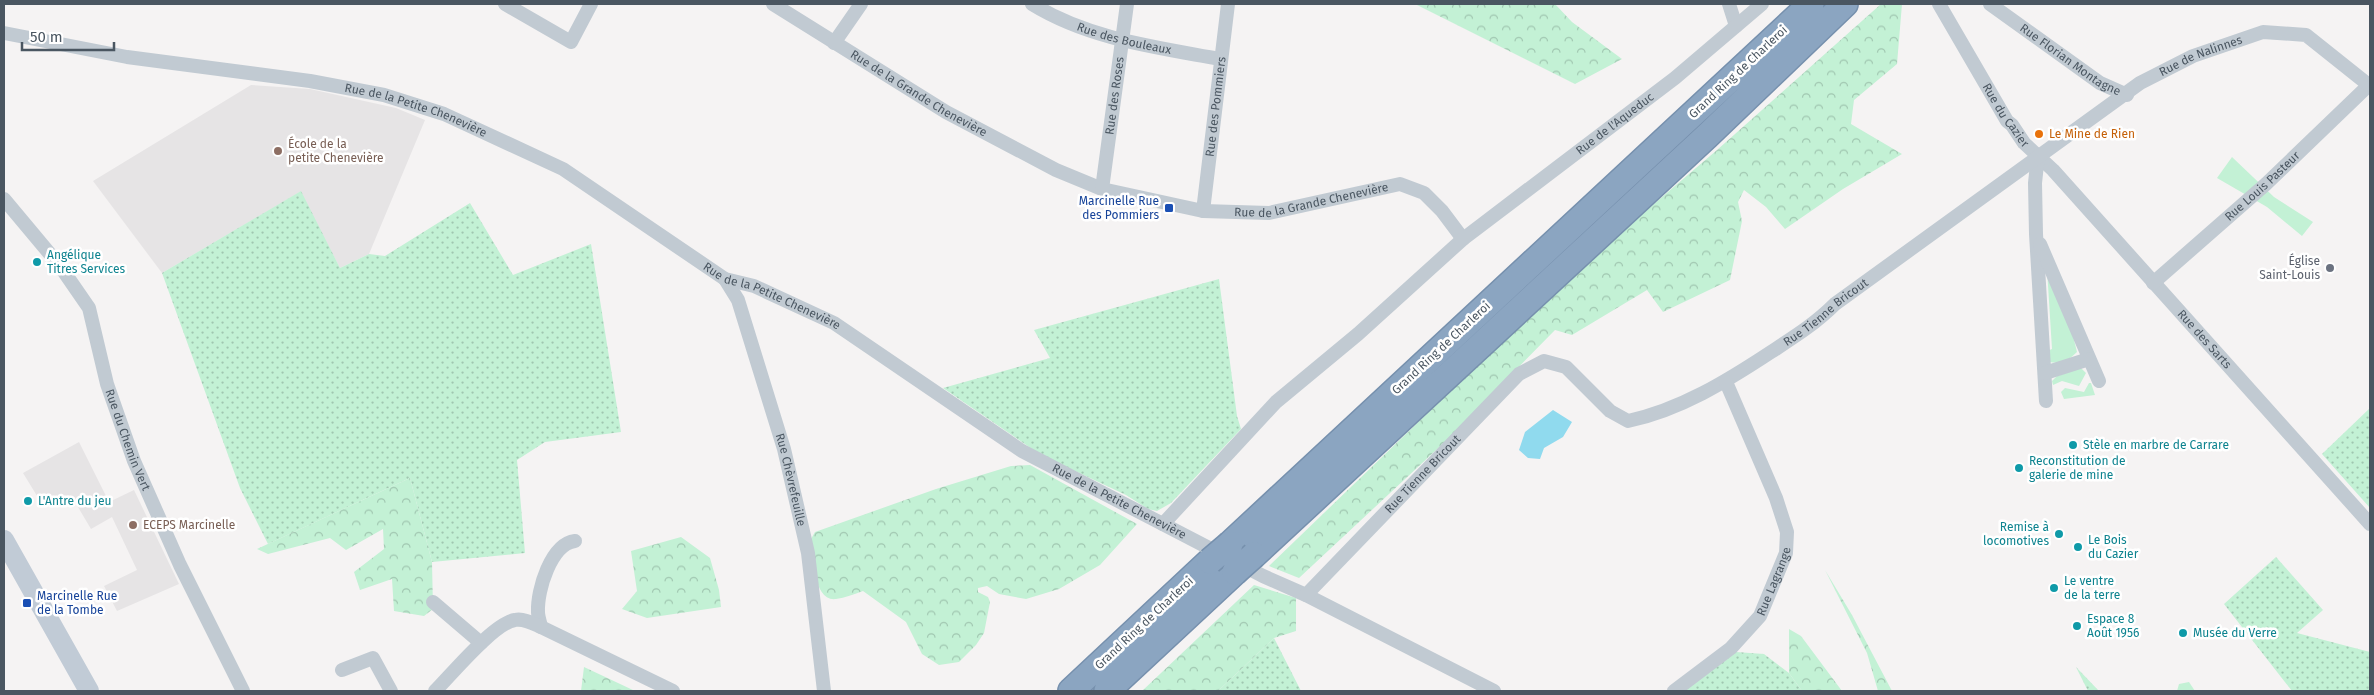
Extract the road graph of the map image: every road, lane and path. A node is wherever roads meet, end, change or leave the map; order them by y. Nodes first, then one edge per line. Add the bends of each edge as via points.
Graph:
1 (505, 4) edge
2 (591, 4) edge
3 (773, 4) edge
4 (861, 4) edge
5 (1032, 4) edge
6 (1127, 4) edge
7 (1228, 4) edge
8 (1729, 4) edge
9 (1762, 4) edge
10 (1811, 4) edge
11 (1846, 4) edge
12 (1939, 4) edge
13 (1990, 4) edge
14 (1736, 26) junction
15 (4, 33) edge
16 (1123, 41) junction
17 (834, 44) junction
18 (1220, 59) junction
19 (2370, 86) edge
20 (2127, 94) junction
21 (2038, 155) junction
22 (1102, 188) junction
23 (4, 199) edge
24 (1204, 211) junction
25 (2036, 234) junction
26 (1462, 240) junction
27 (725, 279) junction
28 (2153, 283) junction
29 (2089, 359) junction
30 (2044, 373) junction
31 (2099, 381) dead end
32 (1726, 382) junction
33 (2046, 401) dead end
34 (1163, 524) junction
35 (2370, 524) edge
36 (4, 540) edge
37 (575, 541) dead end
38 (1306, 595) junction
39 (433, 602) dead end
40 (541, 627) junction
41 (481, 643) junction
42 (342, 670) dead end
43 (1071, 689) edge
44 (89, 691) edge
45 (243, 691) edge
46 (391, 691) edge
47 (435, 691) edge
48 (673, 691) edge
49 (824, 691) edge
50 (1107, 691) edge
51 (1494, 691) edge
52 (1674, 691) edge

1 - 2 street via 571,42
3 - 17 street, Rue de la Grande Chenevière
4 - 17 street
5 - 16 street, Rue des Bouleaux via 1067,22
6 - 16 street, Rue des Roses
7 - 18 street, Rue des Pommiers
8 - 14 street
9 - 14 street, Rue de l'Aqueduc
10 - 43 highway, Grand Ring de Charleroi, bridge
11 - 50 highway, Grand Ring de Charleroi, bridge
12 - 21 street, Rue du Cazier via 2007,121
13 - 20 street, Rue Florian Montagne via 2100,83
14 - 26 street, Rue de l'Aqueduc via 1675,78
15 - 27 street, Rue de la Petite Chenevière via 127,58 310,81 384,95 444,114 562,169
16 - 18 street, Rue des Bouleaux
16 - 22 street, Rue des Roses
17 - 22 street, Rue de la Grande Chenevière via 946,112 1056,170
18 - 24 street, Rue des Pommiers
19 - 20 street, Rue de Nalinnes via 2306,35 2264,32 2193,56 2140,83
19 - 28 street, Rue Louis Pasteur via 2266,184
20 - 21 street, Rue de Nalinnes
21 - 25 street, Rue du Cazier
21 - 28 street, Rue des Sarts
21 - 32 street, Rue Tienne Bricout via 1835,304 1816,323
22 - 24 street, Rue de la Grande Chenevière
23 - 45 street, Rue du Chemin Vert via 60,266 88,308 107,384 134,461 180,565
24 - 26 street, Rue de la Grande Chenevière via 1269,213 1400,184 1424,193 1442,211
25 - 29 street, Rue du Cazier
25 - 30 street, Rue du Cazier
26 - 34 street via 1358,334 1276,402
27 - 34 street, Rue de la Petite Chenevière via 754,286 834,322 1022,451
27 - 49 street, Rue Chèvrefeuille via 738,300 784,449 808,553
28 - 35 street, Rue des Sarts
29 - 30 street
29 - 31 street, Rue du Cazier
30 - 33 street, Rue du Cazier
32 - 38 street, Rue Tienne Bricout via 1650,416 1628,421 1610,411 1566,367 1544,361 1519,374
32 - 52 street, Rue Lagrange via 1776,498 1787,532 1786,553 1760,616 1731,648
34 - 38 street, Rue de la Petite Chenevière
36 - 44 main road
37 - 40 street via 562,547 547,569 537,613
38 - 51 street, Rue de la Petite Chenevière
39 - 41 street
40 - 41 street via 515,620 498,628
40 - 48 street
41 - 47 street
42 - 46 street via 373,658

